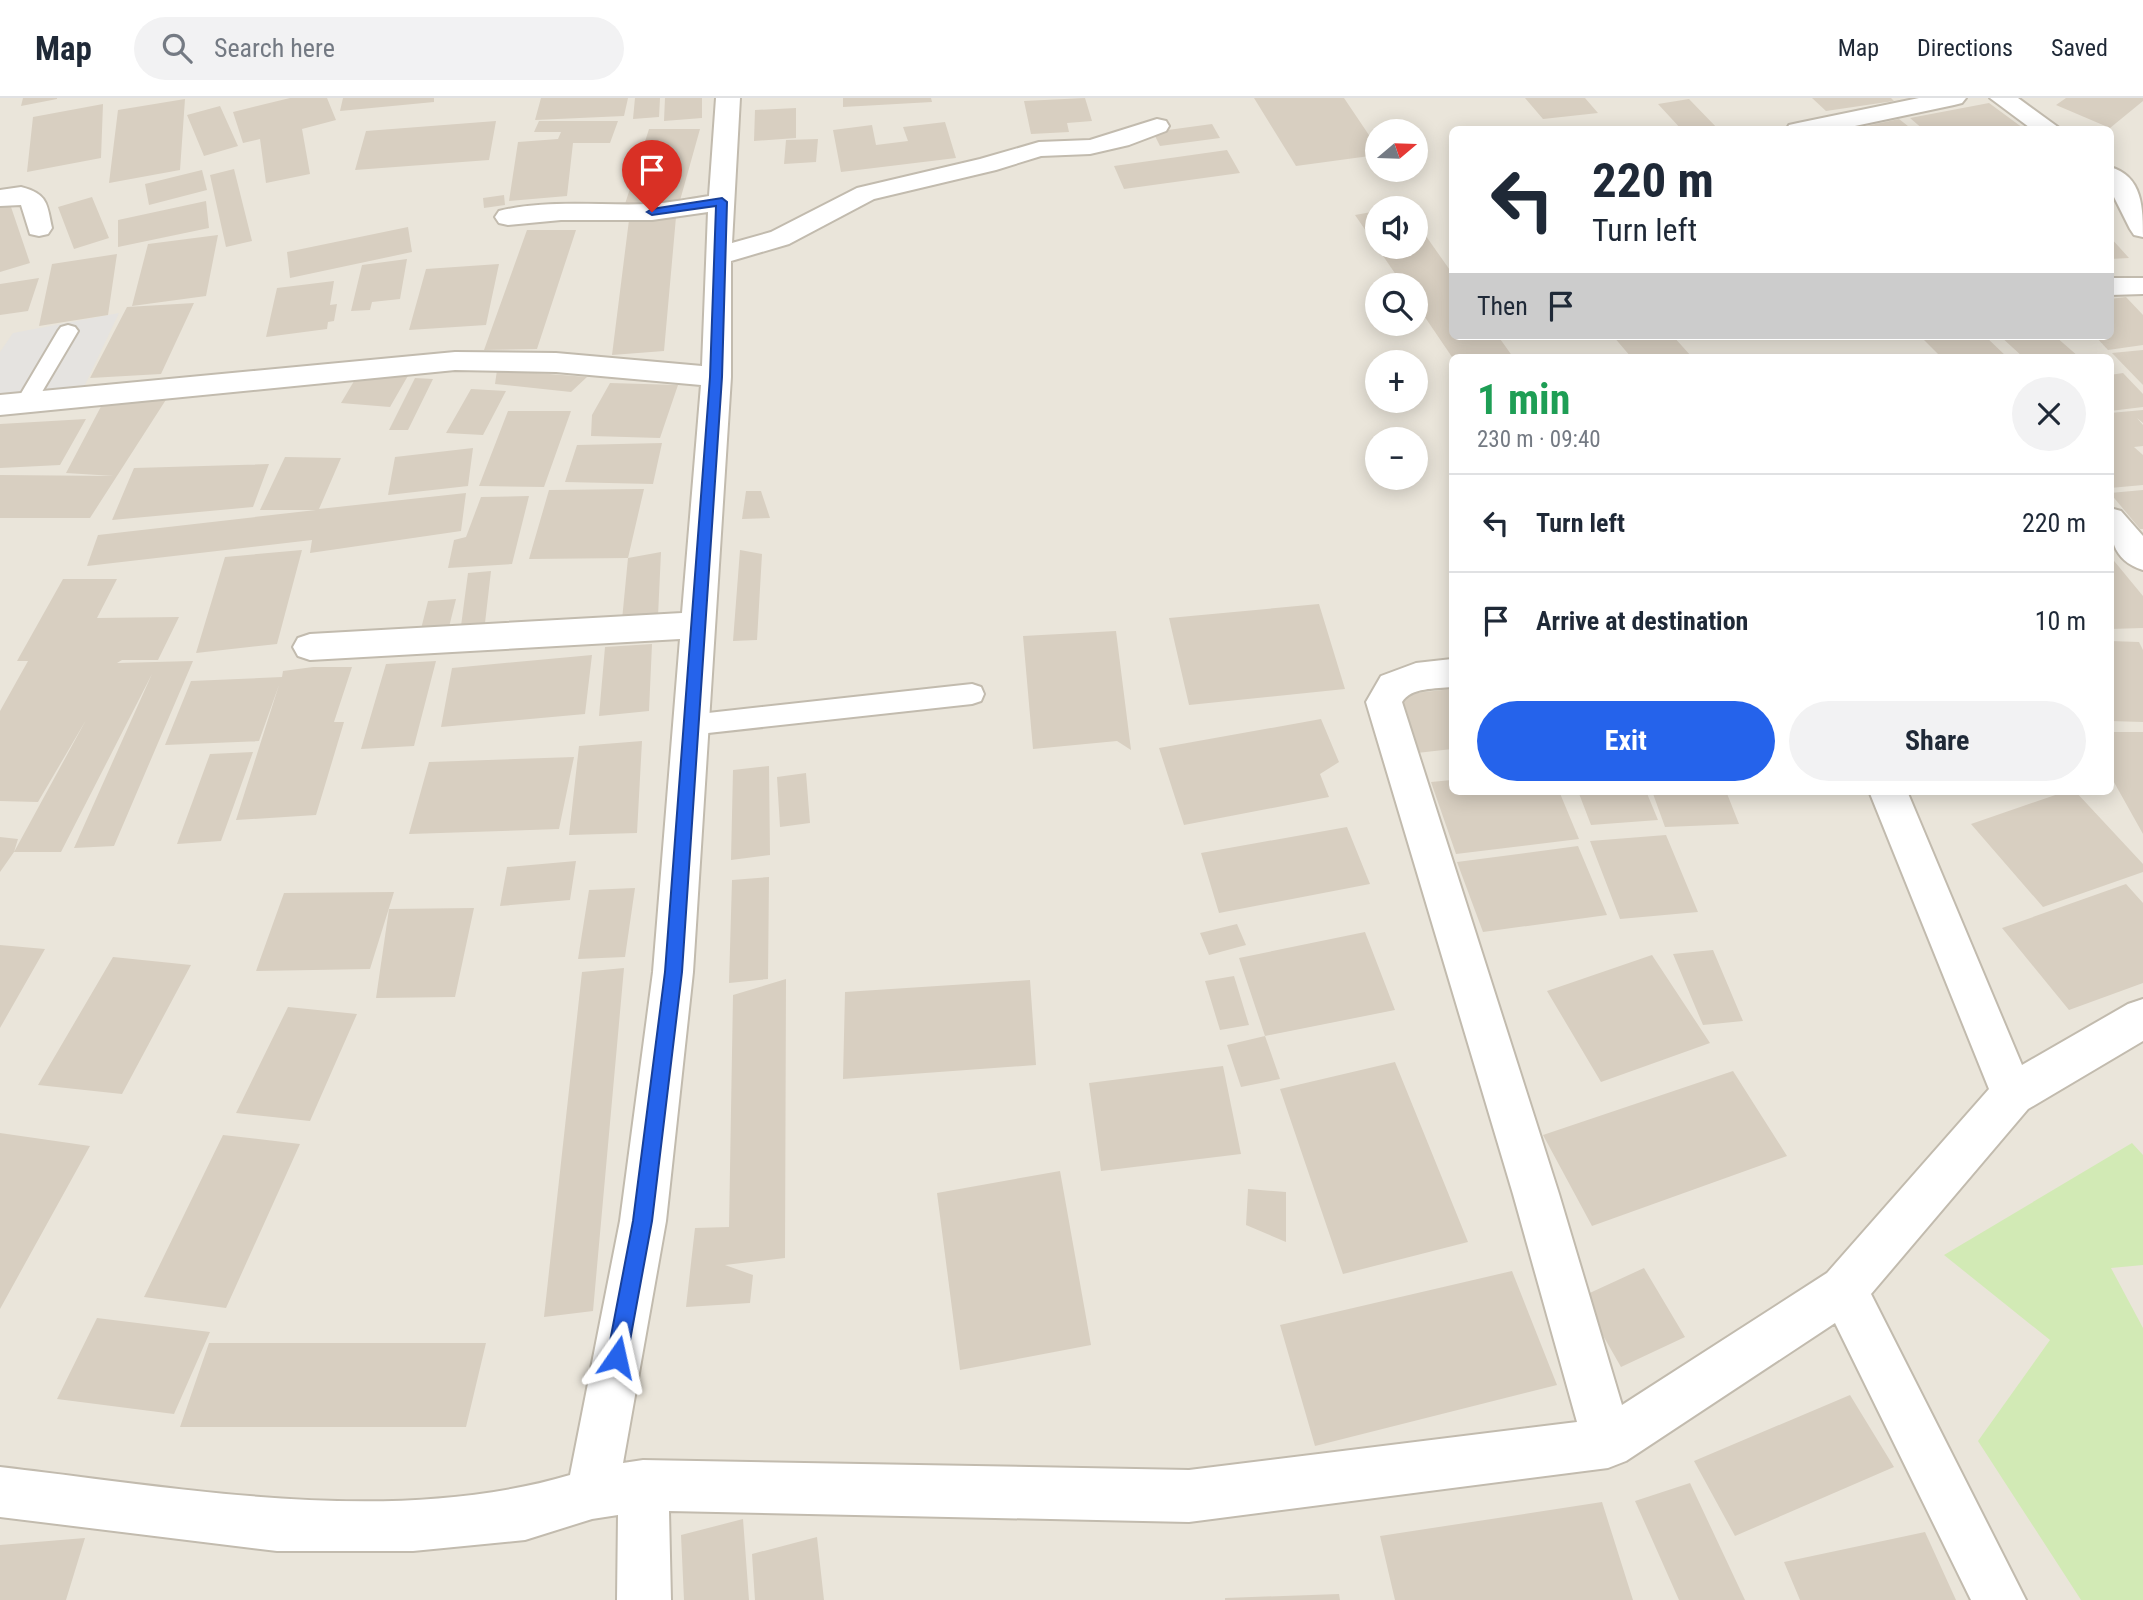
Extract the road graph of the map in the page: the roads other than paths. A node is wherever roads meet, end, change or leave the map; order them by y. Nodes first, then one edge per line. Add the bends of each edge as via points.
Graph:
1 (728, 98) edge
2 (1954, 98) edge
3 (2002, 98) edge
4 (1157, 126) dead end
5 (1818, 126) edge
6 (2044, 126) edge
7 (2126, 183) edge
8 (0, 198) edge
9 (722, 202) junction
10 (508, 217) dead end
11 (40, 228) dead end
12 (2143, 229) edge
13 (718, 256) junction
14 (2143, 286) edge
15 (2114, 287) edge
16 (68, 331) dead end
17 (716, 377) junction
18 (13, 404) edge
19 (2114, 524) edge
20 (2143, 558) edge
21 (697, 625) junction
22 (310, 648) dead end
23 (1449, 673) edge
24 (972, 694) dead end
25 (690, 725) junction
26 (1890, 795) edge
27 (2143, 1018) edge
28 (2013, 1094) junction
29 (1844, 1290) junction
30 (1608, 1443) junction
31 (643, 1485) junction
32 (0, 1492) edge
33 (592, 1494) junction
34 (643, 1600) edge
35 (2000, 1600) edge

1 - 9 street
2 - 5 street
3 - 6 street
4 - 13 street via 1100,145 1040,149 866,193 780,238
7 - 12 street
8 - 11 street via 21,195 33,201
9 - 10 street via 652,212
9 - 13 street
13 - 17 street
14 - 15 street
16 - 18 lane
17 - 18 street via 502,360 137,388
17 - 21 street
19 - 20 street
21 - 22 street
21 - 25 street
23 - 30 street via 1416,677 1393,686 1384,702
24 - 25 lane
25 - 33 street via 673,972 643,1221
26 - 28 street
27 - 28 street
28 - 29 street
29 - 30 street
29 - 35 street
30 - 31 street via 1189,1496
31 - 33 street
31 - 34 street
32 - 33 street via 277,1525 413,1525 525,1514

